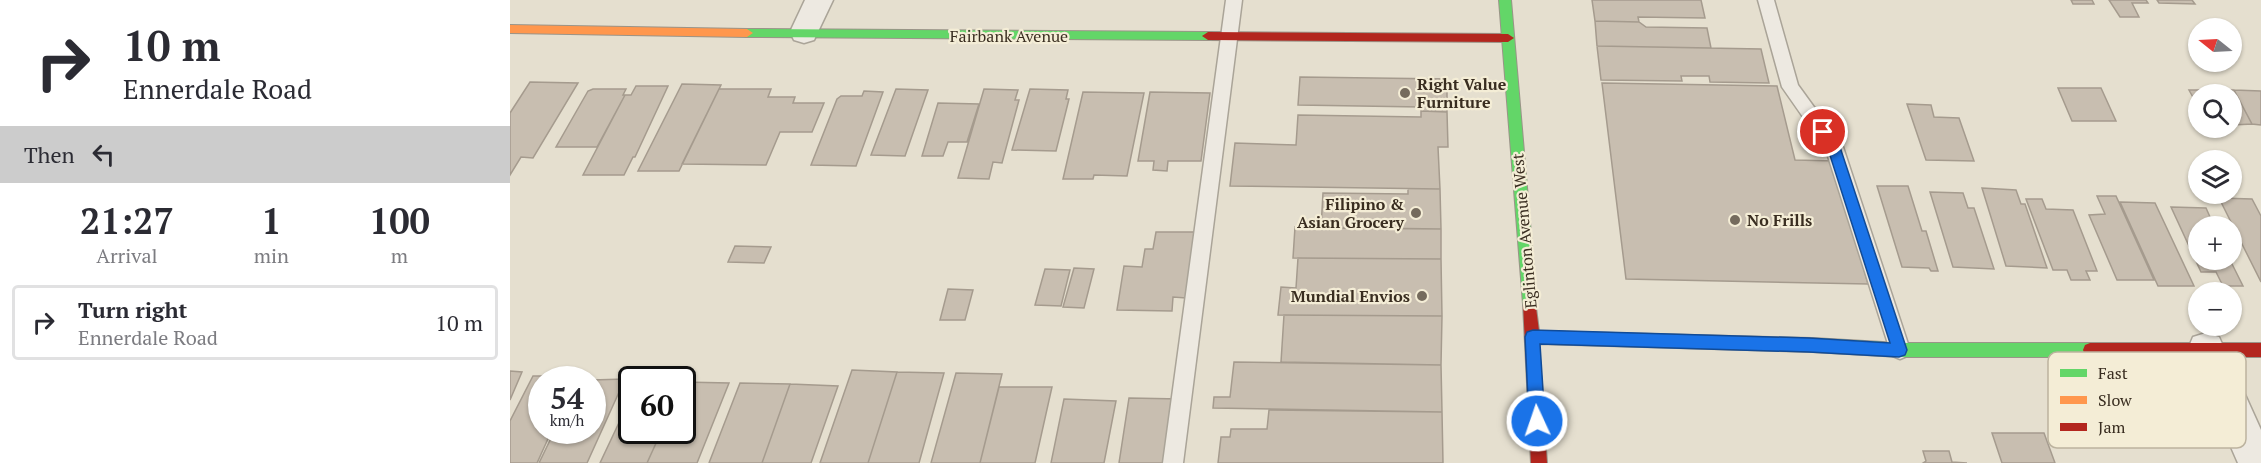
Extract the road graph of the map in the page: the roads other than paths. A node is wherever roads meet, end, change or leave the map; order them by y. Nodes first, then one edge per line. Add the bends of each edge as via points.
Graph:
1 (819, 0) edge
2 (1234, 0) edge
3 (1505, 0) edge
4 (1766, 0) edge
5 (510, 29) edge
6 (804, 32) junction
7 (1229, 37) junction
8 (1508, 38) junction
9 (1533, 337) junction
10 (2206, 349) junction
11 (1899, 350) junction
12 (2261, 350) edge
13 (2207, 352) edge
14 (2246, 438) edge
15 (1173, 463) edge
16 (1539, 463) edge
17 (2257, 463) edge

1 - 6 street
2 - 7 lane
3 - 8 street, Eglinton Avenue West
4 - 11 lane via 1790,87 1834,147
5 - 6 street, Fairbank Avenue
6 - 7 street, Fairbank Avenue
7 - 8 street, Fairbank Avenue
7 - 15 lane
8 - 9 street, Eglinton Avenue West
9 - 11 street
9 - 16 street, Eglinton Avenue West
10 - 11 street
10 - 12 street
10 - 13 street
14 - 17 street

